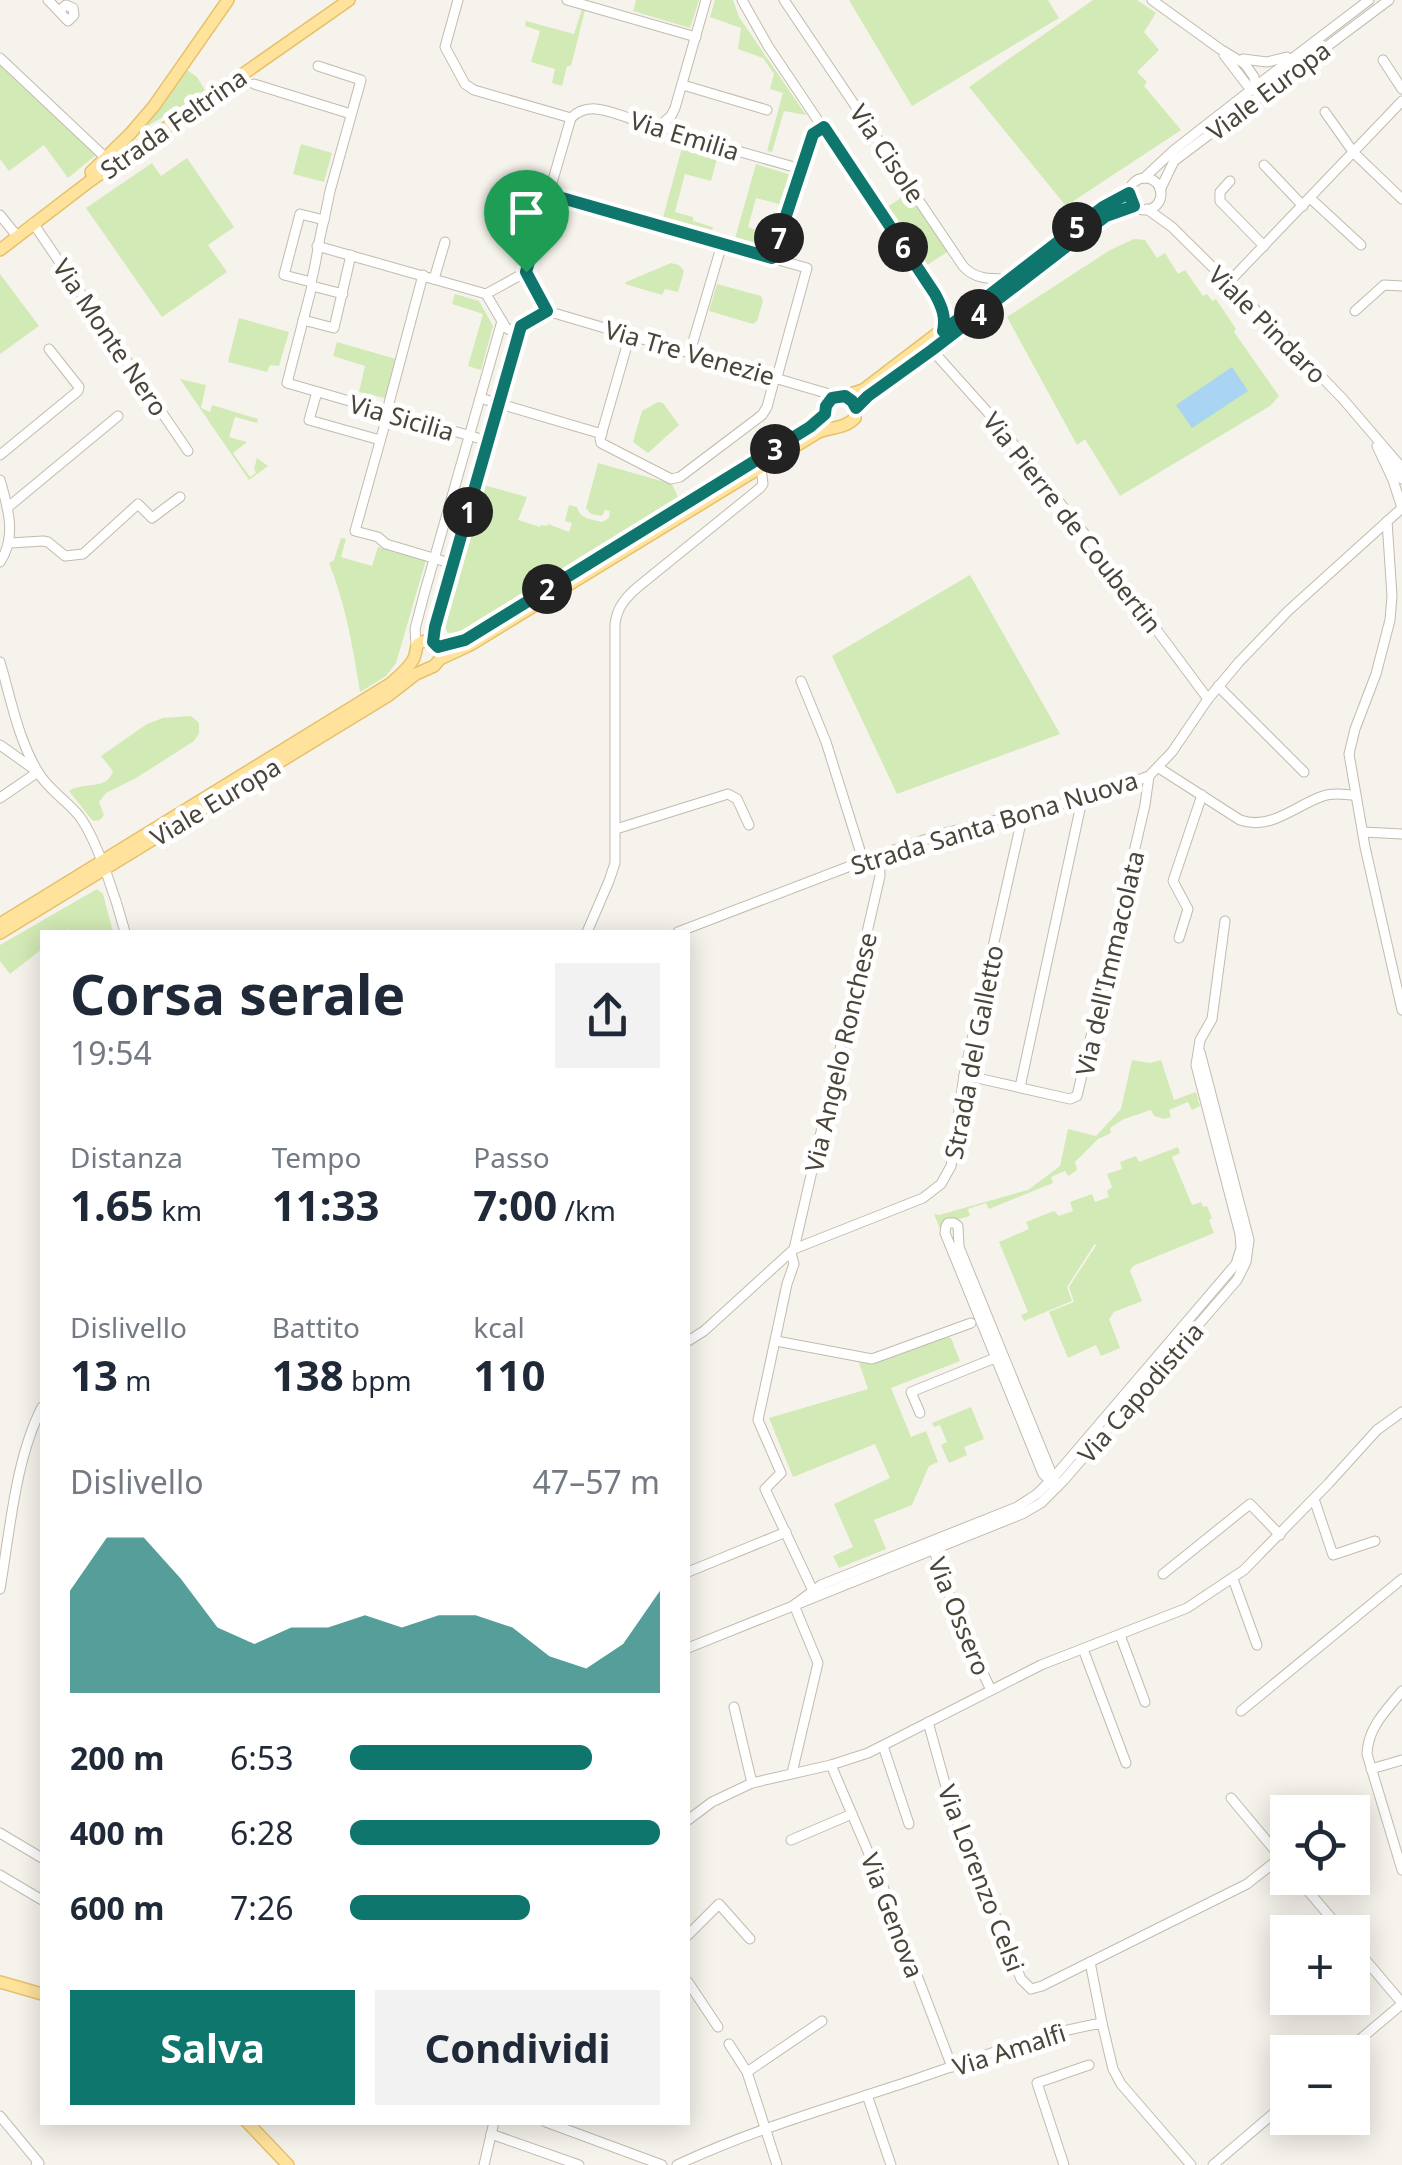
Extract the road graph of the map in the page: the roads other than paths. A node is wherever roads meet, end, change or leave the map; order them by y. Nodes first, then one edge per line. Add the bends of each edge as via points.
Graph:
1 (48, 0) edge
2 (228, 0) edge
3 (348, 0) edge
4 (458, 0) edge
5 (567, 0) edge
6 (706, 0) edge
7 (742, 0) edge
8 (784, 0) edge
9 (1152, 0) edge
10 (1370, 0) edge
11 (1389, 0) edge
12 (58, 11) dead end
13 (696, 37) junction
14 (1220, 49) junction
15 (1299, 52) junction
16 (0, 58) edge
17 (1384, 60) dead end
18 (1233, 65) junction
19 (318, 66) dead end
20 (254, 84) dead end
21 (683, 85) junction
22 (1402, 89) edge
23 (1256, 92) junction
24 (1402, 102) edge
25 (1229, 108) junction
26 (767, 110) dead end
27 (1325, 112) dead end
28 (351, 114) junction
29 (572, 118) junction
30 (663, 123) junction
31 (824, 127) junction
32 (1354, 152) junction
33 (106, 158) junction
34 (1264, 165) dead end
35 (801, 169) junction
36 (1144, 178) junction
37 (1230, 182) dead end
38 (548, 194) junction
39 (1159, 195) junction
40 (1402, 199) edge
41 (1137, 202) junction
42 (1306, 202) junction
43 (60, 203) junction
44 (0, 215) edge
45 (324, 220) junction
46 (33, 224) junction
47 (1172, 227) junction
48 (17, 236) junction
49 (444, 242) dead end
50 (722, 244) junction
51 (1360, 245) dead end
52 (316, 246) junction
53 (1264, 246) junction
54 (0, 250) edge
55 (351, 255) junction
56 (772, 258) junction
57 (526, 272) junction
58 (423, 275) junction
59 (434, 279) junction
60 (1009, 279) junction
61 (1228, 283) junction
62 (312, 284) junction
63 (1402, 286) edge
64 (343, 294) junction
65 (486, 294) junction
66 (547, 311) junction
67 (1355, 311) dead end
68 (303, 320) junction
69 (502, 321) junction
70 (521, 326) junction
71 (943, 331) junction
72 (630, 335) junction
73 (49, 349) dead end
74 (932, 350) junction
75 (690, 352) junction
76 (776, 377) junction
77 (317, 392) junction
78 (480, 398) junction
79 (834, 402) junction
80 (499, 404) junction
81 (856, 408) junction
82 (388, 413) junction
83 (118, 416) dead end
84 (1364, 422) junction
85 (838, 426) junction
86 (602, 434) junction
87 (469, 436) junction
88 (380, 440) junction
89 (488, 441) junction
90 (188, 451) dead end
91 (1382, 454) junction
92 (0, 455) edge
93 (762, 468) junction
94 (1402, 468) edge
95 (1402, 479) edge
96 (0, 480) edge
97 (180, 498) dead end
98 (7, 508) junction
99 (1402, 508) edge
100 (1387, 521) junction
101 (10, 543) junction
102 (434, 558) junction
103 (0, 562) edge
104 (453, 564) junction
105 (415, 651) junction
106 (435, 654) junction
107 (0, 662) edge
108 (801, 681) dead end
109 (3, 685) edge
110 (1218, 686) junction
111 (1208, 699) junction
112 (0, 745) edge
113 (1158, 768) junction
114 (38, 772) junction
115 (1304, 772) dead end
116 (1149, 776) junction
117 (1202, 794) junction
118 (1355, 795) junction
119 (0, 798) edge
120 (1082, 800) junction
121 (1023, 814) junction
122 (748, 826) dead end
123 (616, 829) junction
124 (1364, 832) junction
125 (1402, 834) edge
126 (879, 855) junction
127 (863, 860) junction
128 (102, 865) junction
129 (1225, 922) dead end
130 (0, 924) edge
131 (123, 930) edge
132 (588, 930) edge
133 (683, 930) edge
134 (0, 933) edge
135 (1179, 938) dead end
136 (1402, 1010) edge
137 (1198, 1044) junction
138 (964, 1075) junction
139 (1020, 1087) junction
140 (792, 1251) junction
141 (778, 1264) junction
142 (788, 1284) junction
143 (971, 1323) dead end
144 (711, 1324) junction
145 (690, 1330) edge
146 (690, 1340) edge
147 (776, 1341) junction
148 (999, 1356) junction
149 (40, 1412) edge
150 (920, 1413) dead end
151 (1402, 1413) edge
152 (30, 1434) junction
153 (40, 1439) edge
154 (1071, 1458) junction
155 (1043, 1461) junction
156 (1054, 1482) junction
157 (1037, 1494) junction
158 (1314, 1499) junction
159 (786, 1532) junction
160 (1280, 1534) junction
161 (1376, 1541) dead end
162 (932, 1546) junction
163 (690, 1571) edge
164 (1163, 1574) dead end
165 (1233, 1578) junction
166 (1402, 1579) edge
167 (0, 1589) edge
168 (814, 1593) junction
169 (794, 1605) junction
170 (1120, 1636) junction
171 (1257, 1645) dead end
172 (690, 1647) edge
173 (1083, 1648) junction
174 (991, 1690) junction
175 (1402, 1691) edge
176 (1144, 1702) dead end
177 (734, 1706) dead end
178 (1241, 1711) dead end
179 (928, 1722) junction
180 (883, 1746) junction
181 (1402, 1760) edge
182 (1126, 1763) dead end
183 (830, 1765) junction
184 (1371, 1769) junction
185 (792, 1773) junction
186 (752, 1783) junction
187 (1231, 1798) dead end
188 (852, 1814) junction
189 (690, 1818) edge
190 (908, 1824) dead end
191 (0, 1833) edge
192 (791, 1840) dead end
193 (1270, 1845) edge
194 (1400, 1856) edge
195 (40, 1857) edge
196 (1270, 1870) edge
197 (1402, 1870) edge
198 (0, 1876) edge
199 (1311, 1895) edge
200 (40, 1899) edge
201 (1329, 1915) edge
202 (690, 1933) edge
203 (750, 1939) dead end
204 (1090, 1962) junction
205 (1370, 1966) edge
206 (0, 1982) edge
207 (690, 1985) edge
208 (40, 1993) edge
209 (1402, 2004) edge
210 (822, 2020) dead end
211 (1102, 2023) junction
212 (718, 2026) dead end
213 (1365, 2035) edge
214 (728, 2044) dead end
215 (1089, 2065) dead end
216 (952, 2067) junction
217 (747, 2072) junction
218 (867, 2095) junction
219 (0, 2116) edge
220 (1270, 2117) edge
221 (250, 2125) edge
222 (493, 2125) edge
223 (554, 2125) edge
224 (766, 2129) junction
225 (491, 2134) junction
226 (36, 2165) edge
227 (288, 2165) edge
228 (484, 2165) edge
229 (579, 2165) edge
230 (662, 2165) edge
231 (678, 2165) edge
232 (778, 2165) edge
233 (891, 2165) edge
234 (1064, 2165) edge
235 (1191, 2165) edge
236 (1212, 2165) edge

1 - 12 street
2 - 33 main road via 154,106
3 - 43 main road, Strada Feltrina
4 - 29 street, Via Emilia via 445,47 465,84
5 - 13 street
6 - 13 street
7 - 31 street, Via Cisole
8 - 60 street, Via Cisole via 964,266 982,278
9 - 14 street
10 - 15 street, Viale Europa
11 - 23 street, Viale Europa
13 - 21 street
14 - 15 street via 1267,62
14 - 18 street
14 - 23 street via 1245,64
15 - 23 street, Viale Europa
16 - 33 street
17 - 22 street
18 - 23 street
18 - 25 street via 1237,89
19 - 28 street, Via Sicilia via 361,80
20 - 28 street
21 - 26 street
21 - 30 street
23 - 25 street, Viale Europa
23 - 39 street, Viale Europa via 1174,161
24 - 32 street
25 - 36 street, Viale Europa
27 - 32 street
28 - 45 street, Via Sicilia
29 - 30 street, Via Emilia via 593,108
29 - 38 street
30 - 35 street, Via Emilia via 674,133
31 - 35 street via 813,134
31 - 71 street, Via Cisole via 935,294
32 - 40 street
32 - 42 street
33 - 43 main road
34 - 42 street
35 - 56 street
36 - 39 street via 1154,181
36 - 41 street, Viale Europa via 1136,181
37 - 53 street via 1220,192 1222,206
38 - 50 street
38 - 57 street
39 - 41 street, Viale Europa via 1156,204
39 - 47 street, Viale Pindaro
41 - 47 street, Viale Pindaro
41 - 60 main road, Viale Europa via 1103,207
41 - 74 main road, Viale Europa via 1106,216
42 - 51 street
42 - 53 street
43 - 46 main road, Strada Feltrina
44 - 48 street
45 - 52 street, Via Sicilia
45 - 62 street via 300,214 284,275
46 - 48 main road, Strada Feltrina
46 - 90 street, Via Monte Nero
47 - 61 street, Viale Pindaro
48 - 54 main road, Strada Feltrina
49 - 59 street
50 - 56 street
50 - 75 street
52 - 55 street
52 - 62 street, Via Sicilia
53 - 61 street
55 - 58 street
55 - 64 street
56 - 76 street via 808,268
57 - 65 street
57 - 66 street
58 - 59 street
58 - 82 street
59 - 65 street
60 - 71 main road, Viale Europa
61 - 84 street, Viale Pindaro
62 - 64 street
62 - 68 street, Via Sicilia
63 - 67 street via 1384,285
64 - 68 street via 334,328
65 - 69 street
66 - 70 street
66 - 72 street, Via Tre Venezie
68 - 77 street, Via Sicilia via 286,383
69 - 70 street via 510,330
69 - 78 street
70 - 80 street
71 - 79 main road, Viale Europa via 863,390
72 - 75 street, Via Tre Venezie
72 - 86 street
73 - 92 street via 78,391
74 - 81 main road, Viale Europa
74 - 111 street, Via Pierre de Coubertin via 1095,547
75 - 76 street, Via Tre Venezie
76 - 79 street, Via Tre Venezie
76 - 86 street via 762,415 674,479 602,443
77 - 82 street, Via Sicilia
77 - 88 street, Via Sicilia via 308,420
78 - 80 street
78 - 87 street
79 - 81 main road via 852,401
79 - 85 main road via 829,422
79 - 106 main road, Viale Europa via 795,437
80 - 86 street
80 - 89 street
81 - 85 main road, Viale Europa via 852,422
82 - 87 street, Via Sicilia
82 - 88 street
83 - 98 street
84 - 91 street, Viale Pindaro
84 - 94 street, Viale Pindaro
85 - 93 main road, Viale Europa
87 - 89 street, Via Sicilia
87 - 102 street
88 - 102 street via 355,531
89 - 104 street
91 - 95 street, Viale Pindaro
91 - 99 street, Viale Pindaro
93 - 106 main road, Viale Europa via 470,645
93 - 123 street via 760,488 638,586 618,611
96 - 98 street
97 - 101 street via 152,518 138,504 79,555 65,556 43,541
98 - 101 street
99 - 100 street, Strada Santa Bona Nuova
100 - 110 street, Strada Santa Bona Nuova
100 - 118 street via 1392,607 1350,746
101 - 103 street
102 - 104 street
102 - 105 street
104 - 106 street via 435,627
105 - 106 main road, Viale Europa via 424,640
105 - 106 main road via 418,664
105 - 128 main road, Viale Europa via 390,684
106 - 128 main road, Viale Europa via 388,695
107 - 109 street
108 - 127 street
109 - 114 street
110 - 111 street, Strada Santa Bona Nuova
110 - 115 street
111 - 113 street, Strada Santa Bona Nuova
112 - 114 street
113 - 116 street, Strada Santa Bona Nuova
113 - 117 street
114 - 119 street
114 - 128 street via 80,818
116 - 120 street, Strada Santa Bona Nuova
116 - 139 street, Via dell'Immacolata via 1078,1093 1070,1098
117 - 118 street via 1250,824 1328,794
117 - 135 street via 1173,881 1188,906
118 - 124 street
120 - 121 street, Strada Santa Bona Nuova
120 - 139 street
121 - 126 street, Strada Santa Bona Nuova
121 - 138 street, Strada del Galletto
122 - 123 street via 737,798 728,794
123 - 132 street via 613,872
124 - 125 street
124 - 136 street
126 - 127 street, Strada Santa Bona Nuova
126 - 140 street, Via Angelo Ronchese via 880,876
127 - 133 street, Strada Santa Bona Nuova
128 - 130 main road, Viale Europa
128 - 131 street
128 - 134 main road, Viale Europa
129 - 137 street, Via Capodistria via 1212,1019
137 - 154 street, Via Capodistria via 1196,1064 1240,1256
137 - 156 street, Via Capodistria via 1247,1233 1246,1262
138 - 139 street, Via dell'Immacolata
138 - 140 street, Strada del Galletto via 951,1166 941,1184 923,1198
140 - 141 street, Strada del Galletto
140 - 142 street
141 - 142 street
141 - 144 street, Strada del Galletto
142 - 147 street
143 - 147 street via 872,1359
144 - 145 street, Strada del Galletto
144 - 146 street, Strada del Galletto
147 - 159 street via 758,1420 781,1473 765,1489
148 - 148 street via 959,1247 958,1226 948,1223 945,1233
148 - 150 street via 911,1392
148 - 155 street
149 - 152 street
151 - 158 street via 1376,1430
152 - 153 street
152 - 167 street
154 - 155 street
154 - 156 street, Via Capodistria
155 - 156 street
155 - 157 street
156 - 157 street, Via Capodistria
156 - 162 street, Via Capodistria via 1042,1502 1022,1514
157 - 162 street, Via Capodistria
158 - 160 street
158 - 161 street via 1333,1555
159 - 163 street
159 - 168 street
160 - 164 street via 1250,1504
160 - 165 street
162 - 168 street, Via Capodistria
162 - 174 street, Via Ossero
165 - 170 street via 1187,1608
165 - 171 street
166 - 178 street
168 - 169 street, Via Capodistria
169 - 172 street, Via Capodistria
169 - 185 street via 818,1662
170 - 173 street
170 - 176 street
173 - 174 street
173 - 182 street
174 - 179 street
175 - 184 street via 1367,1740
177 - 186 street
179 - 180 street
179 - 204 street, Via Lorenzo Celsi via 952,1812 1025,1985 1036,1988
180 - 183 street
180 - 190 street
181 - 184 street
183 - 185 street
183 - 188 street, Via Genova
184 - 194 street
185 - 186 street
186 - 189 street
187 - 193 street
188 - 192 street
188 - 216 street, Via Genova
191 - 195 street
194 - 197 street
196 - 204 street, Via Lorenzo Celsi
198 - 200 street
199 - 201 street
202 - 203 street via 719,1904
204 - 211 street
205 - 209 street
206 - 208 main road
207 - 212 street
209 - 213 street
210 - 217 street
211 - 216 street, Via Amalfi
211 - 235 street, Via Amalfi via 1120,2084
214 - 217 street
215 - 234 street via 1037,2083
216 - 218 street, Via Amalfi
217 - 224 street
218 - 224 street, Via Amalfi
218 - 233 street
219 - 226 street
220 - 236 street
221 - 227 main road
222 - 225 street
223 - 230 street
224 - 231 street, Via Amalfi
224 - 232 street
225 - 228 street
225 - 229 street

